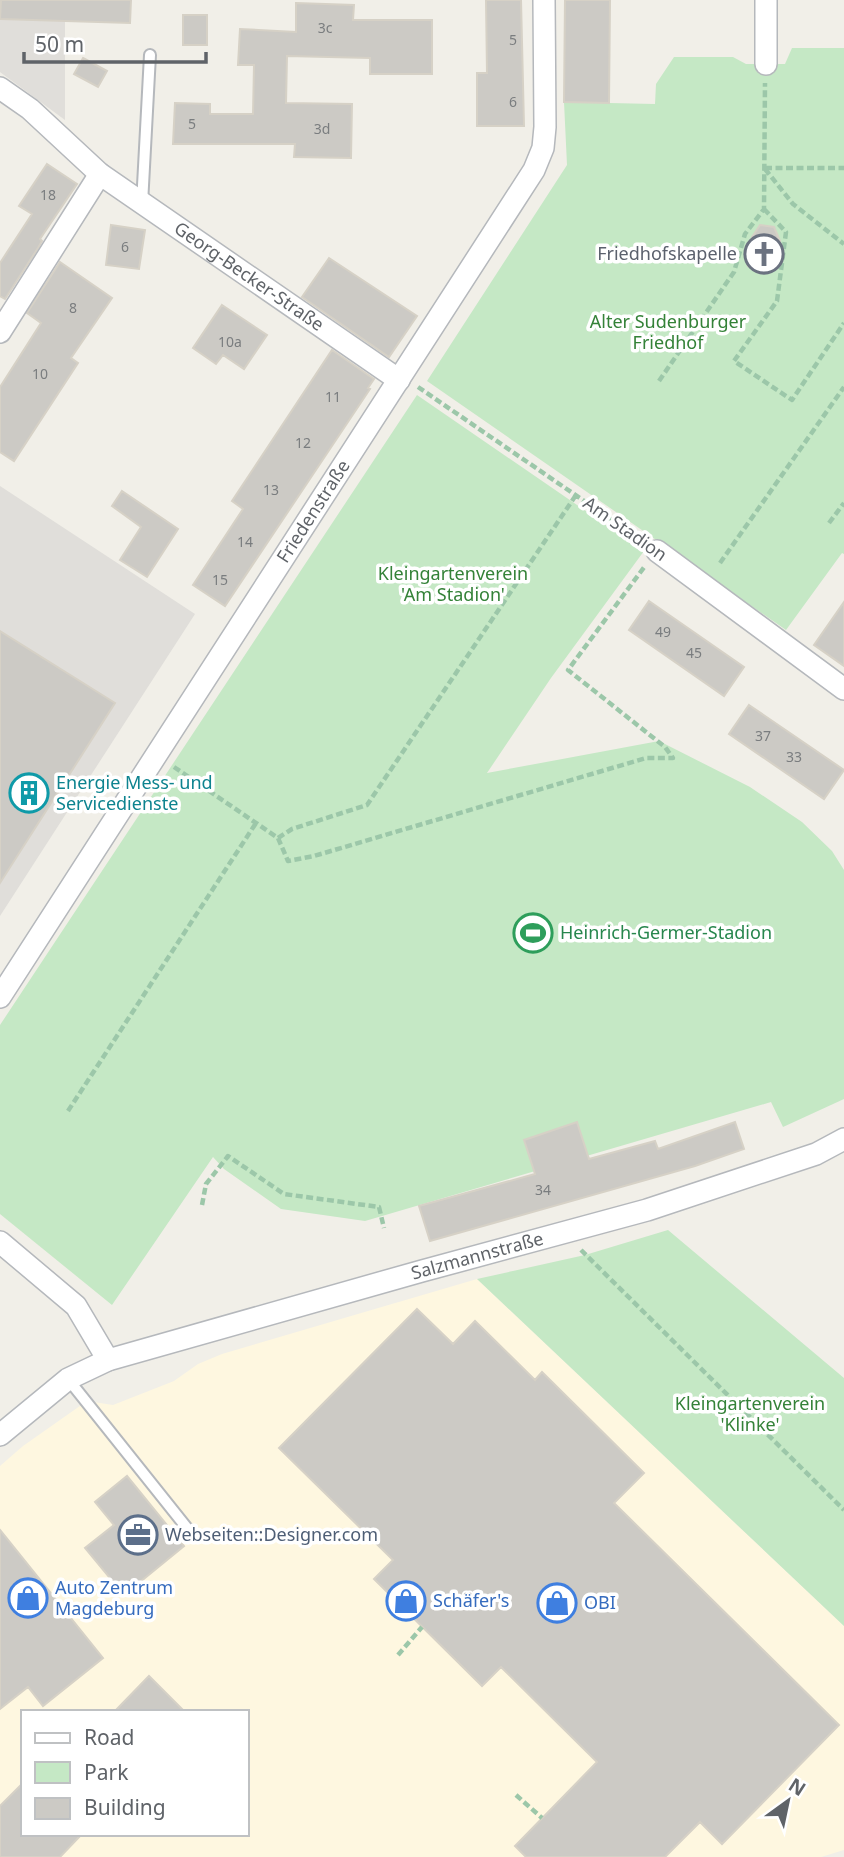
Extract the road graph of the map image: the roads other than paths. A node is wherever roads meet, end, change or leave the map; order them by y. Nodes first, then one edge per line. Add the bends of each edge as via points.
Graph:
1 (544, 0) edge
2 (766, 0) edge
3 (150, 55) dead end
4 (765, 64) road end
5 (0, 88) edge
6 (100, 174) junction
7 (142, 204) junction
8 (0, 332) edge
9 (399, 380) junction
10 (651, 558) road end
11 (844, 689) edge
12 (0, 997) edge
13 (844, 1139) edge
14 (0, 1242) edge
15 (108, 1360) junction
16 (68, 1379) junction
17 (0, 1434) edge
18 (118, 1443) junction
19 (107, 1450) dead end
20 (187, 1528) dead end

1 - 9 street, Friedenstraße via 545,127 540,156
2 - 4 street
3 - 7 lane
5 - 6 street, Georg-Becker-Straße via 30,109
6 - 7 street, Georg-Becker-Straße
6 - 8 street
7 - 9 street, Georg-Becker-Straße
9 - 12 street, Friedenstraße
10 - 11 street, Am Stadion
13 - 15 street, Salzmannstraße via 816,1154 647,1210
14 - 15 street via 76,1306
15 - 16 street, Salzmannstraße
16 - 17 street, Salzmannstraße
16 - 18 lane
18 - 19 lane
18 - 20 lane

